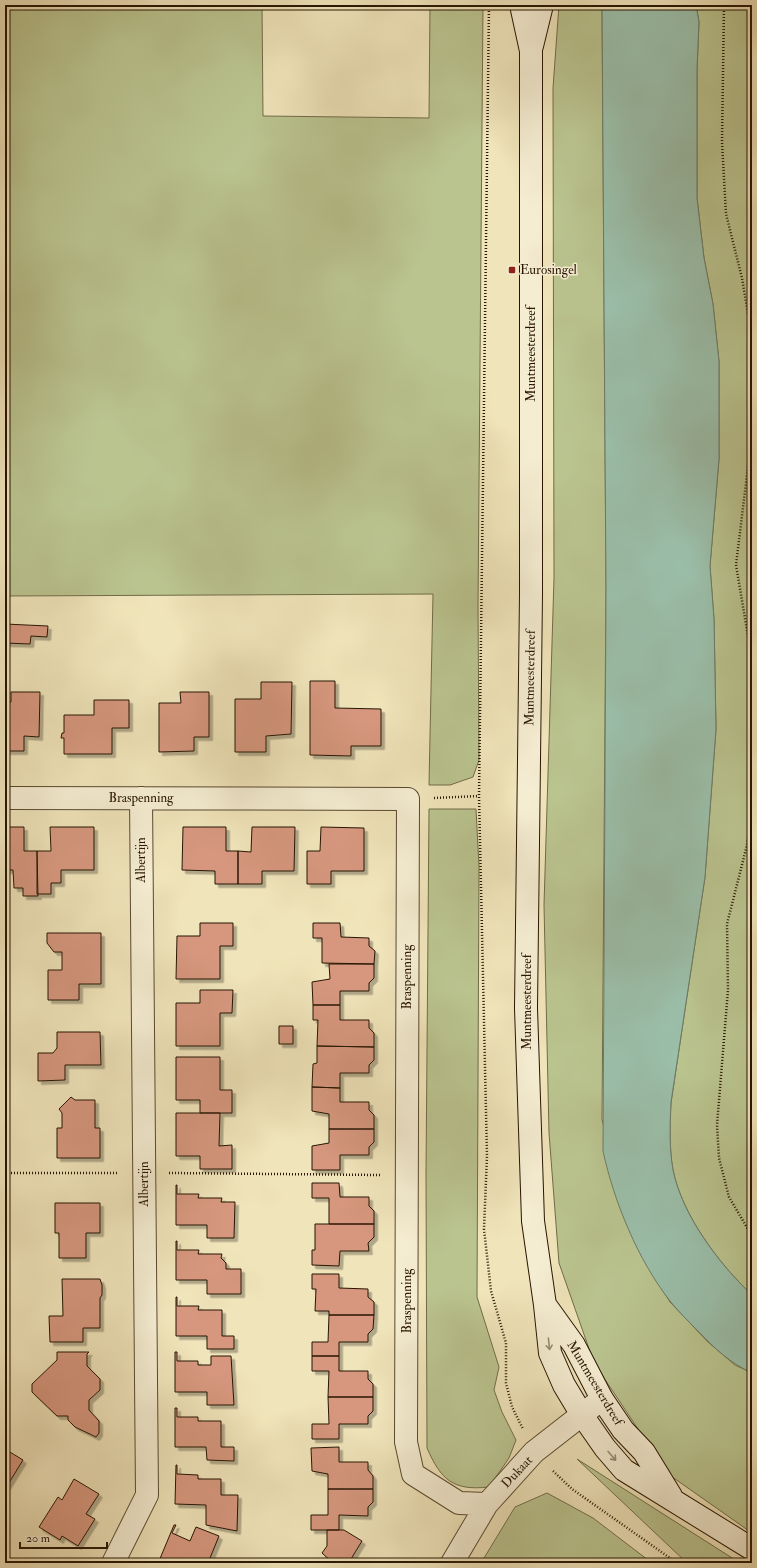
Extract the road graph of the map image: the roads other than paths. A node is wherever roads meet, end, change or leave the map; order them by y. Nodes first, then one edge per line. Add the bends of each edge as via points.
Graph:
1 (521, 5) edge
2 (542, 5) edge
3 (531, 51) junction
4 (5, 798) edge
5 (141, 798) junction
6 (545, 1305) junction
7 (602, 1399) junction
8 (582, 1415) junction
9 (673, 1498) junction
10 (487, 1504) junction
11 (752, 1549) edge
12 (113, 1563) edge
13 (452, 1563) edge

1 - 3 street, Muntmeesterdreef
2 - 3 street, Muntmeesterdreef
3 - 6 street, Muntmeesterdreef via 531,594 526,1008 533,1221
4 - 5 street, Braspenning
5 - 10 street, Braspenning via 408,799 406,1442 413,1474 459,1503
5 - 12 street, Albertijn via 146,1495
6 - 7 street, Muntmeesterdreef via 574,1345
6 -> 8 street, Muntmeesterdreef via 550,1353 564,1385
7 - 8 street, Dukaat
7 - 9 street, Muntmeesterdreef via 622,1430 644,1452
8 -> 9 street, Muntmeesterdreef via 624,1470
8 - 10 street, Dukaat via 534,1452
9 - 11 street, Muntmeesterdreef
10 - 13 street, Dukaat

